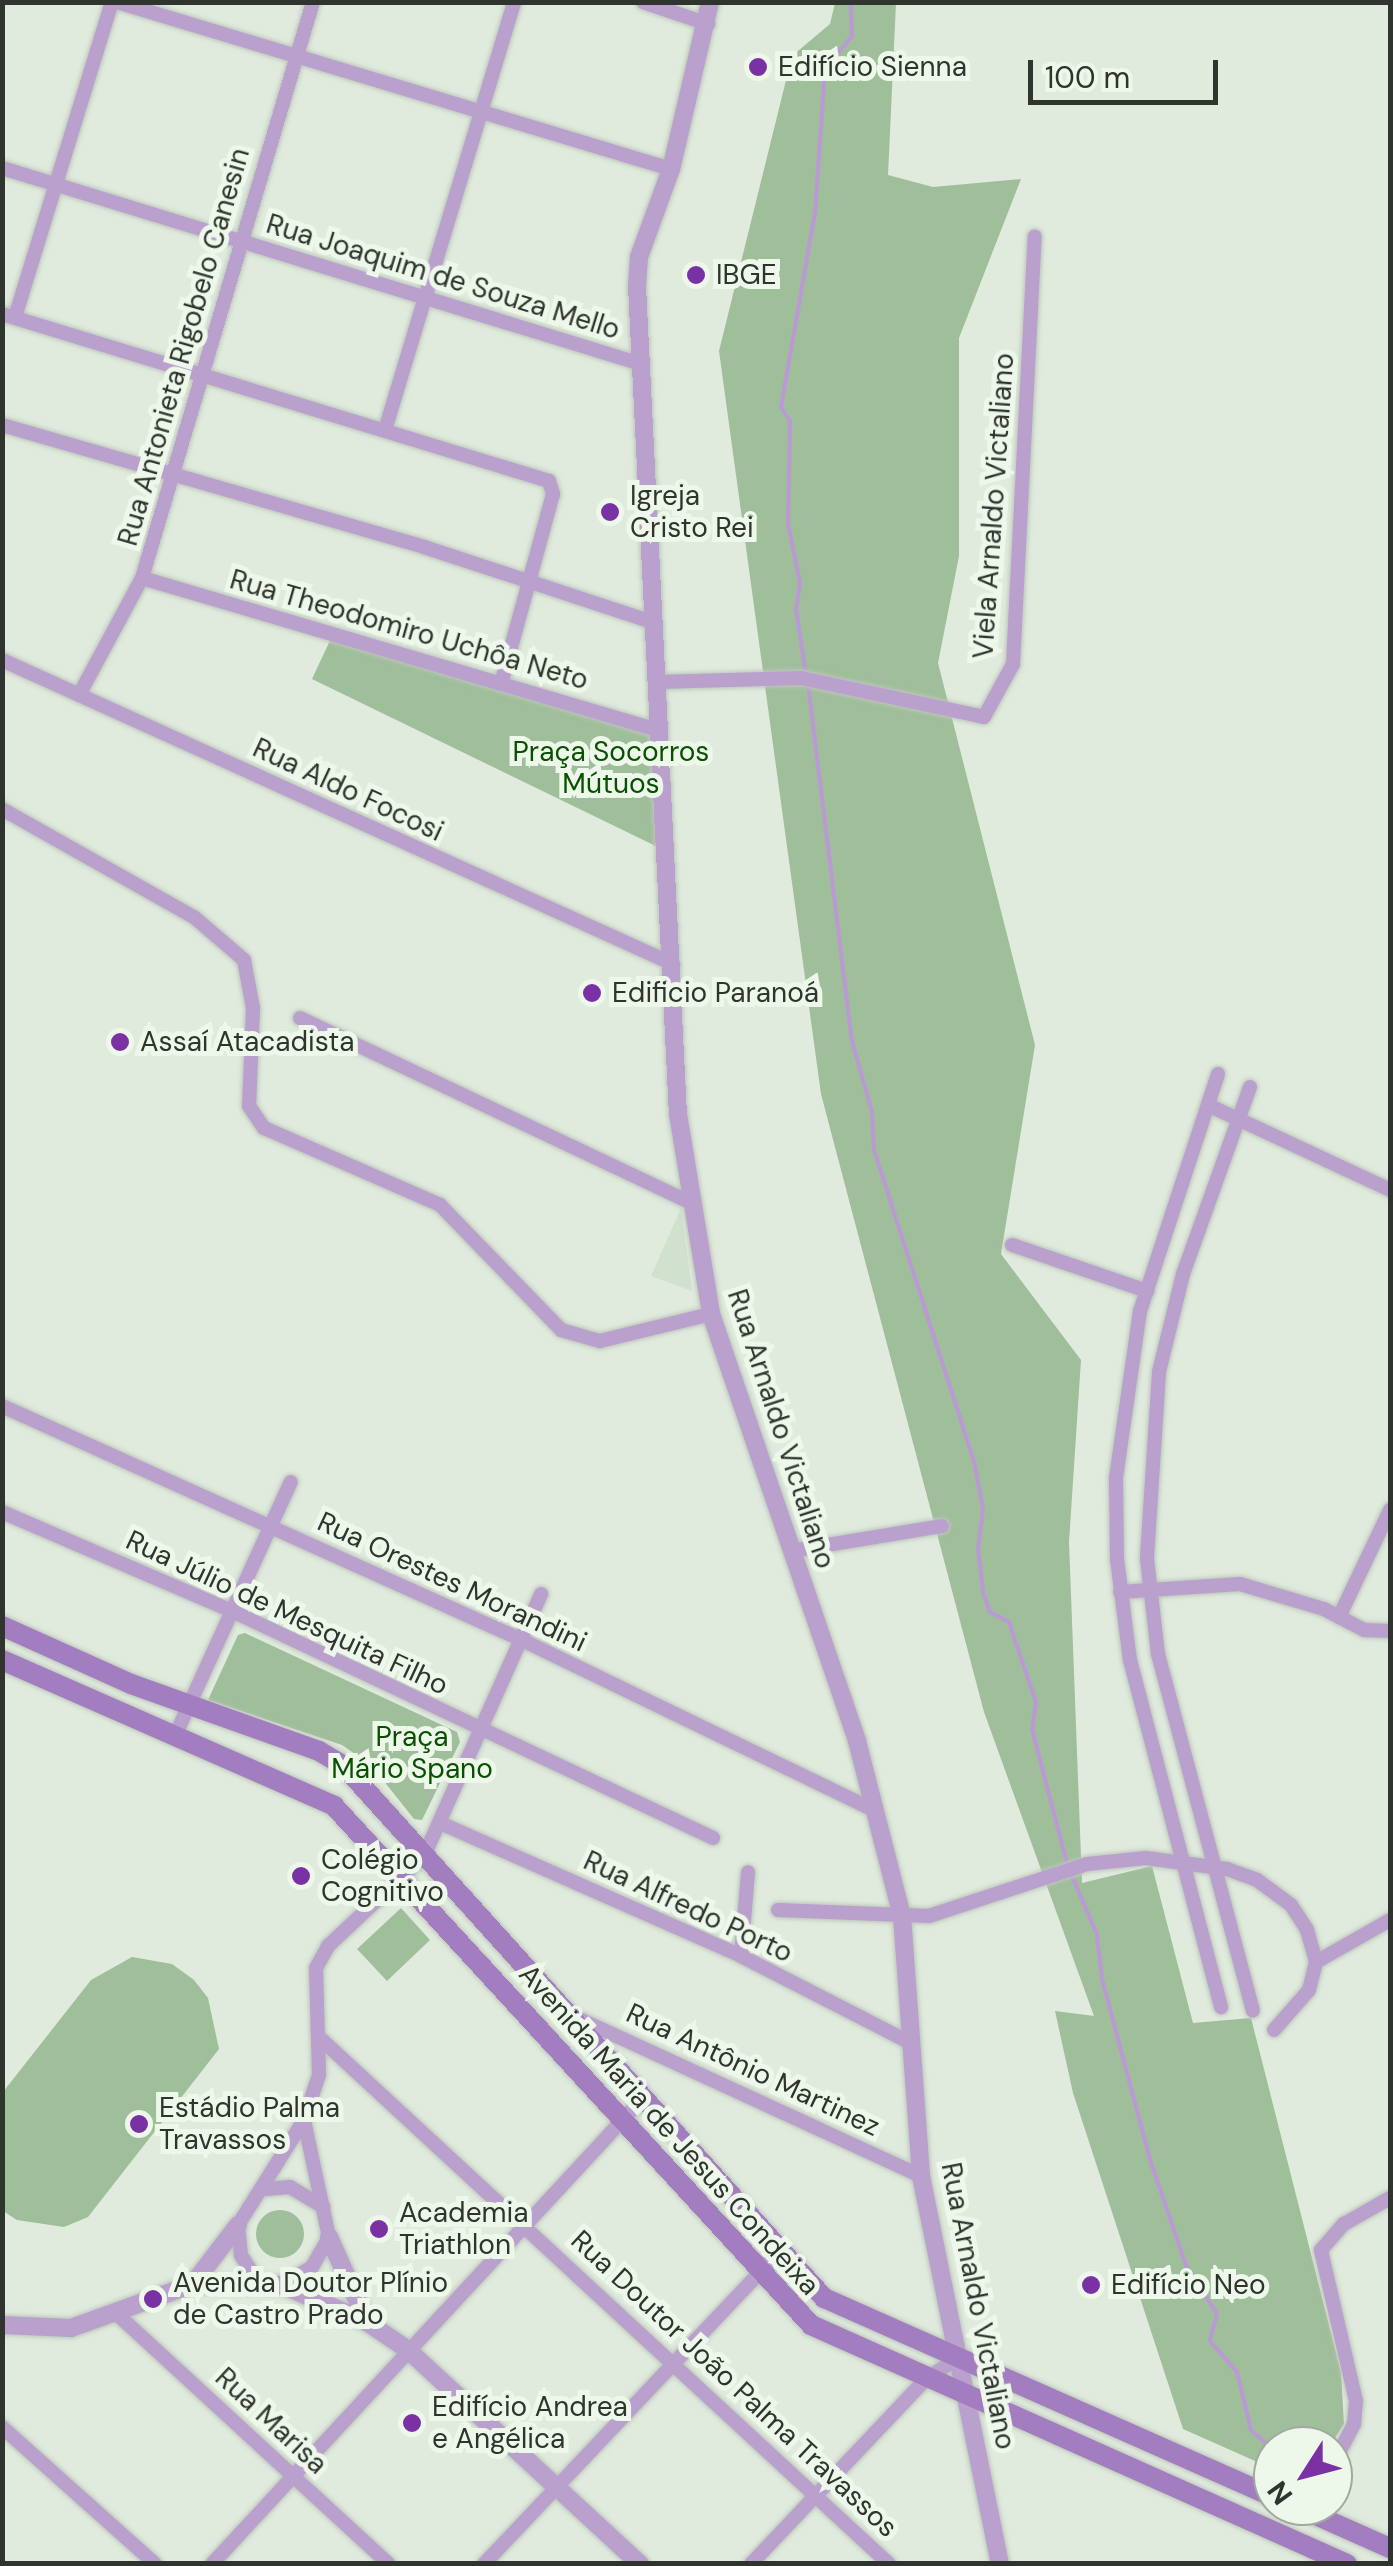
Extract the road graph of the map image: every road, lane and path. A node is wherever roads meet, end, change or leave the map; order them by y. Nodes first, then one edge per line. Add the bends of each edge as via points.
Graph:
1 (114, 2) edge
2 (313, 2) edge
3 (514, 2) edge
4 (642, 2) edge
5 (710, 2) edge
6 (708, 24) junction
7 (298, 54) junction
8 (484, 112) junction
9 (2, 168) edge
10 (672, 169) junction
11 (54, 186) junction
12 (1035, 237) dead end
13 (241, 241) junction
14 (426, 299) junction
15 (9, 316) edge
16 (641, 364) junction
17 (203, 377) junction
18 (2, 424) edge
19 (384, 430) junction
20 (176, 474) junction
21 (142, 578) junction
22 (529, 580) junction
23 (654, 623) junction
24 (2, 660) edge
25 (502, 680) junction
26 (658, 682) junction
27 (79, 695) junction
28 (661, 730) junction
29 (2, 809) edge
30 (672, 964) junction
31 (300, 1018) dead end
32 (1218, 1074) dead end
33 (1250, 1086) dead end
34 (1208, 1105) junction
35 (1239, 1119) junction
36 (1390, 1190) edge
37 (689, 1202) junction
38 (1012, 1246) dead end
39 (1146, 1291) junction
40 (711, 1314) junction
41 (2, 1406) edge
42 (291, 1482) dead end
43 (1390, 1510) edge
44 (2, 1512) edge
45 (942, 1526) dead end
46 (272, 1527) junction
47 (791, 1551) junction
48 (1150, 1589) junction
49 (1120, 1592) junction
50 (541, 1594) dead end
51 (232, 1611) junction
52 (1339, 1617) junction
53 (2, 1626) edge
54 (1390, 1631) edge
55 (520, 1639) junction
56 (2, 1660) edge
57 (186, 1706) junction
58 (480, 1730) junction
59 (175, 1736) junction
60 (876, 1812) junction
61 (440, 1823) junction
62 (713, 1838) dead end
63 (424, 1856) junction
64 (1184, 1860) junction
65 (1218, 1868) junction
66 (748, 1872) dead end
67 (401, 1876) junction
68 (778, 1910) dead end
69 (902, 1916) junction
70 (1390, 1920) edge
71 (741, 1956) junction
72 (1316, 1962) junction
73 (1222, 2007) dead end
74 (1253, 2011) dead end
75 (563, 2013) junction
76 (1274, 2030) dead end
77 (322, 2040) junction
78 (913, 2044) junction
79 (642, 2099) junction
80 (623, 2119) junction
81 (304, 2120) junction
82 (921, 2176) junction
83 (266, 2189) junction
84 (1390, 2198) edge
85 (323, 2208) junction
86 (528, 2224) junction
87 (238, 2225) junction
88 (329, 2237) junction
89 (780, 2251) junction
90 (758, 2270) junction
91 (257, 2280) junction
92 (193, 2284) junction
93 (282, 2285) junction
94 (118, 2315) junction
95 (367, 2322) junction
96 (2, 2325) edge
97 (408, 2350) junction
98 (958, 2358) junction
99 (672, 2363) junction
100 (924, 2380) junction
101 (968, 2400) junction
102 (1353, 2426) edge
103 (2, 2427) edge
104 (1108, 2427) junction
105 (1077, 2447) junction
106 (1200, 2467) junction
107 (296, 2477) junction
108 (555, 2485) junction
109 (1253, 2489) edge
110 (1187, 2493) junction
111 (816, 2496) junction
112 (1343, 2526) edge
113 (1390, 2548) edge
114 (155, 2564) edge
115 (212, 2564) edge
116 (389, 2564) edge
117 (484, 2564) edge
118 (640, 2564) edge
119 (752, 2564) edge
120 (888, 2564) edge
121 (1000, 2564) edge
122 (1347, 2564) edge

1 - 7 street
1 - 11 street
2 - 7 street, Rua Antonieta Rigobelo Canesin
3 - 8 street
4 - 6 street
5 - 6 street, Rua Arnaldo Victaliano
6 - 10 street, Rua Arnaldo Victaliano
7 - 8 street
7 - 13 street, Rua Antonieta Rigobelo Canesin
8 - 10 street
8 - 14 street
9 - 11 street, Rua Joaquim de Souza Mello
10 - 16 street, Rua Arnaldo Victaliano via 639,257
11 - 13 street, Rua Joaquim de Souza Mello
11 - 15 street
12 - 26 street, Viela Arnaldo Victaliano via 1013,664 984,717 807,679
13 - 14 street, Rua Joaquim de Souza Mello
13 - 17 street, Rua Antonieta Rigobelo Canesin
14 - 16 street, Rua Joaquim de Souza Mello
14 - 19 street
15 - 17 street
16 - 23 street, Rua Arnaldo Victaliano
17 - 19 street
17 - 20 street, Rua Antonieta Rigobelo Canesin
18 - 20 street
19 - 22 street via 549,481 552,494
20 - 21 street, Rua Antonieta Rigobelo Canesin
20 - 22 street
21 - 25 street, Rua Theodomiro Uchôa Neto
21 - 27 street, Rua Antonieta Rigobelo Canesin
22 - 23 street
22 - 25 street
23 - 26 street, Rua Arnaldo Victaliano
24 - 27 street, Rua Aldo Focosi
25 - 28 street, Rua Theodomiro Uchôa Neto
26 - 28 street, Rua Arnaldo Victaliano
27 - 30 street, Rua Aldo Focosi
28 - 30 street, Rua Arnaldo Victaliano
29 - 40 street via 194,917 244,960 253,1008 249,1106 264,1128 440,1205 561,1330 600,1341
30 - 37 street, Rua Arnaldo Victaliano
31 - 37 street
32 - 34 street
33 - 35 street
34 - 35 street
34 - 39 street
35 - 36 street
35 - 48 street via 1183,1274 1159,1372 1149,1483
37 - 40 street, Rua Arnaldo Victaliano
38 - 39 street
39 - 49 street via 1116,1478
40 - 47 street, Rua Arnaldo Victaliano
41 - 46 street, Rua Orestes Morandini
42 - 46 street
43 - 52 street
44 - 51 street, Rua Júlio de Mesquita Filho
45 - 47 street
46 - 51 street
46 - 55 street, Rua Orestes Morandini
47 - 60 street, Rua Arnaldo Victaliano
48 - 49 street
48 - 52 street via 1240,1584
48 - 65 street via 1158,1654
49 - 64 street via 1130,1660
50 - 55 street
51 - 57 street
51 - 58 street, Rua Júlio de Mesquita Filho
52 - 54 street via 1364,1630
53 - 57 main road, Avenida Maria de Jesus Condeixa
55 - 58 street
55 - 60 street, Rua Orestes Morandini
56 - 59 main road, Avenida Maria de Jesus Condeixa
57 - 59 street
57 - 63 main road, Avenida Maria de Jesus Condeixa via 306,1746 344,1766
58 - 61 street
58 - 62 street, Rua Júlio de Mesquita Filho
59 - 67 main road, Avenida Maria de Jesus Condeixa via 334,1806
60 - 69 street, Rua Arnaldo Victaliano
61 - 63 street
61 - 71 street, Rua Alfredo Porto
63 - 67 street
63 - 75 main road, Avenida Maria de Jesus Condeixa
64 - 65 street
64 - 69 street via 1088,1864 929,1916
64 - 73 street
65 - 72 street via 1257,1880 1290,1905
65 - 74 street
66 - 71 street
67 - 77 street via 328,1946 316,1968
67 - 80 main road, Avenida Maria de Jesus Condeixa
68 - 69 street
69 - 78 street, Rua Arnaldo Victaliano
70 - 72 street
71 - 78 street, Rua Alfredo Porto
72 - 76 street via 1310,1990
75 - 79 main road, Avenida Maria de Jesus Condeixa
75 - 82 street, Rua Antônio Martinez
77 - 81 street
77 - 86 street, Rua Doutor João Palma Travassos
78 - 82 street, Rua Arnaldo Victaliano
79 - 80 street
79 - 89 main road, Avenida Maria de Jesus Condeixa
80 - 86 street
80 - 90 main road, Avenida Maria de Jesus Condeixa
81 - 83 street
81 - 85 street
82 - 98 street, Rua Arnaldo Victaliano
83 - 85 street via 290,2188
83 - 87 street
84 - 102 street via 1344,2224 1321,2250 1356,2401
85 - 88 street
86 - 97 street
86 - 99 street, Rua Doutor João Palma Travassos
87 - 91 street via 240,2256
87 - 92 street
88 - 93 street via 312,2266
88 - 95 street
89 - 90 street
89 - 98 main road, Avenida Maria de Jesus Condeixa via 824,2298
90 - 99 street
90 - 100 main road, Avenida Maria de Jesus Condeixa via 811,2326
91 - 92 street
91 - 93 street
92 - 94 street
93 - 95 street
94 - 96 street via 70,2328
94 - 107 street, Rua Marisa
95 - 97 street
97 - 107 street
97 - 108 street
98 - 100 street
98 - 101 street, Rua Arnaldo Victaliano
98 - 104 main road, Avenida Maria de Jesus Condeixa
99 - 108 street
99 - 111 street, Rua Doutor João Palma Travassos
100 - 101 main road, Avenida Maria de Jesus Condeixa
100 - 111 street
101 - 105 main road, Avenida Maria de Jesus Condeixa
101 - 121 street, Rua Arnaldo Victaliano
103 - 114 street
104 - 105 main road via 1080,2429 1073,2437
104 - 106 main road, Avenida Maria de Jesus Condeixa
105 - 110 main road, Avenida Maria de Jesus Condeixa
106 - 109 main road, Avenida Maria de Jesus Condeixa
106 - 110 main road
107 - 115 street
107 - 116 street, Rua Marisa
108 - 117 street
108 - 118 street
110 - 122 main road, Avenida Maria de Jesus Condeixa
111 - 119 street
111 - 120 street, Rua Doutor João Palma Travassos
112 - 113 main road

